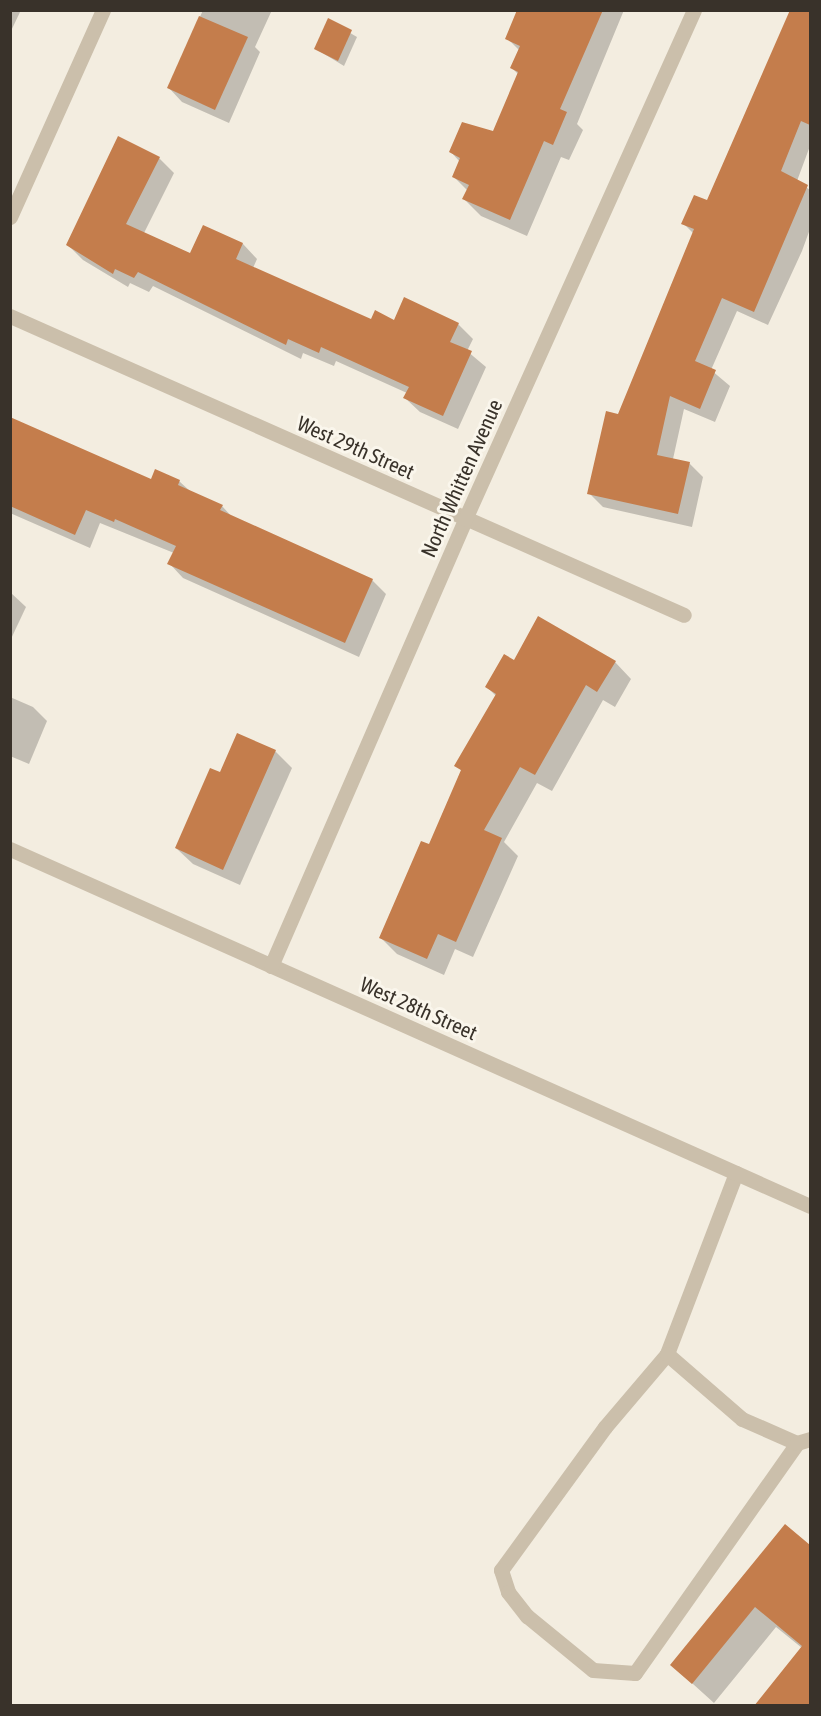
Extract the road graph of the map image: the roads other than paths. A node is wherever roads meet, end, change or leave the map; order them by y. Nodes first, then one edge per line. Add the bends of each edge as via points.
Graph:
1 (103, 10) edge
2 (694, 10) edge
3 (10, 217) edge
4 (10, 316) edge
5 (465, 519) junction
6 (684, 615) dead end
7 (10, 849) edge
8 (271, 966) junction
9 (736, 1173) junction
10 (810, 1206) edge
11 (667, 1354) junction
12 (804, 1441) edge

1 - 3 street
2 - 5 street, North Whitten Avenue
4 - 5 street, West 29th Street
5 - 6 street, West 29th Street
5 - 8 street, North Whitten Avenue
7 - 8 street, West 28th Street
8 - 9 street, West 28th Street
9 - 10 street, West 28th Street
9 - 11 street
11 - 12 street via 742,1419
11 - 12 street via 605,1427 501,1570 508,1592 527,1616 593,1670 635,1673

